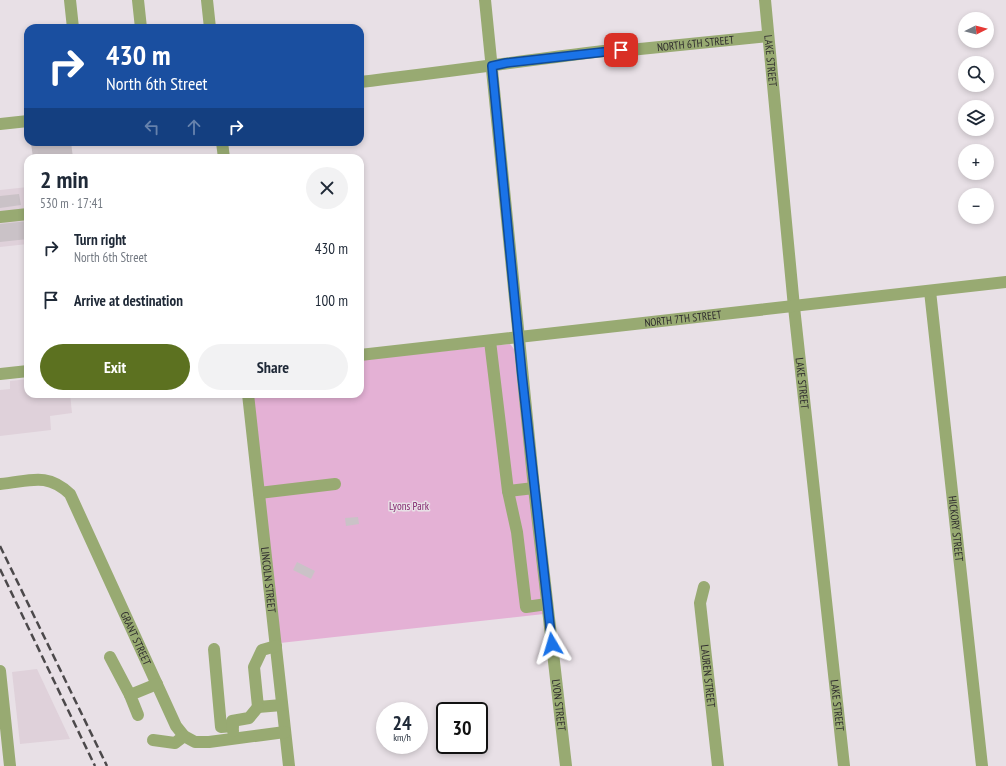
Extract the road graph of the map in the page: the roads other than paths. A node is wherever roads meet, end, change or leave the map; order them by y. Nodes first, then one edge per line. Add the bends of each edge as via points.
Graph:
1 (70, 0) edge
2 (138, 0) edge
3 (207, 0) edge
4 (485, 0) edge
5 (765, 0) edge
6 (73, 24) edge
7 (141, 24) edge
8 (210, 24) edge
9 (768, 36) junction
10 (492, 66) junction
11 (364, 82) edge
12 (24, 121) edge
13 (0, 124) edge
14 (24, 214) edge
15 (0, 217) edge
16 (1006, 282) edge
17 (930, 290) junction
18 (794, 306) junction
19 (519, 338) junction
20 (490, 341) junction
21 (364, 356) edge
22 (24, 371) edge
23 (0, 374) edge
24 (248, 398) edge
25 (0, 484) edge
26 (335, 484) dead end
27 (534, 488) junction
28 (508, 491) junction
29 (260, 494) junction
30 (704, 587) dead end
31 (548, 604) junction
32 (276, 646) junction
33 (214, 649) dead end
34 (110, 657) dead end
35 (0, 671) edge
36 (157, 684) junction
37 (130, 696) junction
38 (282, 705) junction
39 (258, 707) junction
40 (138, 715) dead end
41 (233, 726) junction
42 (285, 732) junction
43 (184, 736) junction
44 (234, 739) junction
45 (153, 740) dead end
46 (10, 766) edge
47 (289, 766) edge
48 (566, 766) edge
49 (718, 766) edge
50 (844, 766) edge
51 (982, 766) edge

1 - 6 street
2 - 7 street
3 - 8 street
4 - 10 street, LYON STREET
5 - 9 street, LAKE STREET
9 - 10 street, NORTH 6TH STREET
9 - 18 street, LAKE STREET
10 - 11 street, NORTH 6TH STREET
10 - 19 street, LYON STREET
12 - 13 street
14 - 15 street
16 - 17 street, NORTH 7TH STREET
17 - 18 street, NORTH 7TH STREET
17 - 51 street, HICKORY STREET
18 - 19 street, NORTH 7TH STREET
18 - 50 street, LAKE STREET
19 - 20 street, NORTH 7TH STREET
19 - 27 street, LYON STREET
20 - 21 street, NORTH 7TH STREET
20 - 28 street
22 - 23 street
24 - 29 street, LINCOLN STREET
25 - 36 street, GRANT STREET via 45,480 63,487 73,498
26 - 29 street
27 - 28 street
27 - 31 street, LYON STREET
28 - 31 street via 517,532 526,607
29 - 32 street, LINCOLN STREET
30 - 49 street, LAUREN STREET via 700,603
31 - 48 street, LYON STREET
32 - 38 street, LINCOLN STREET
32 - 39 street via 262,650 254,667
33 - 41 street via 221,727
34 - 37 street
35 - 46 street
36 - 37 street
36 - 43 street, GRANT STREET via 176,726
37 - 40 street
38 - 39 street
38 - 42 street, LINCOLN STREET
39 - 41 street via 248,718 232,721
41 - 44 street
42 - 44 street
42 - 47 street, LINCOLN STREET
43 - 44 street via 195,742
43 - 45 street via 175,743

